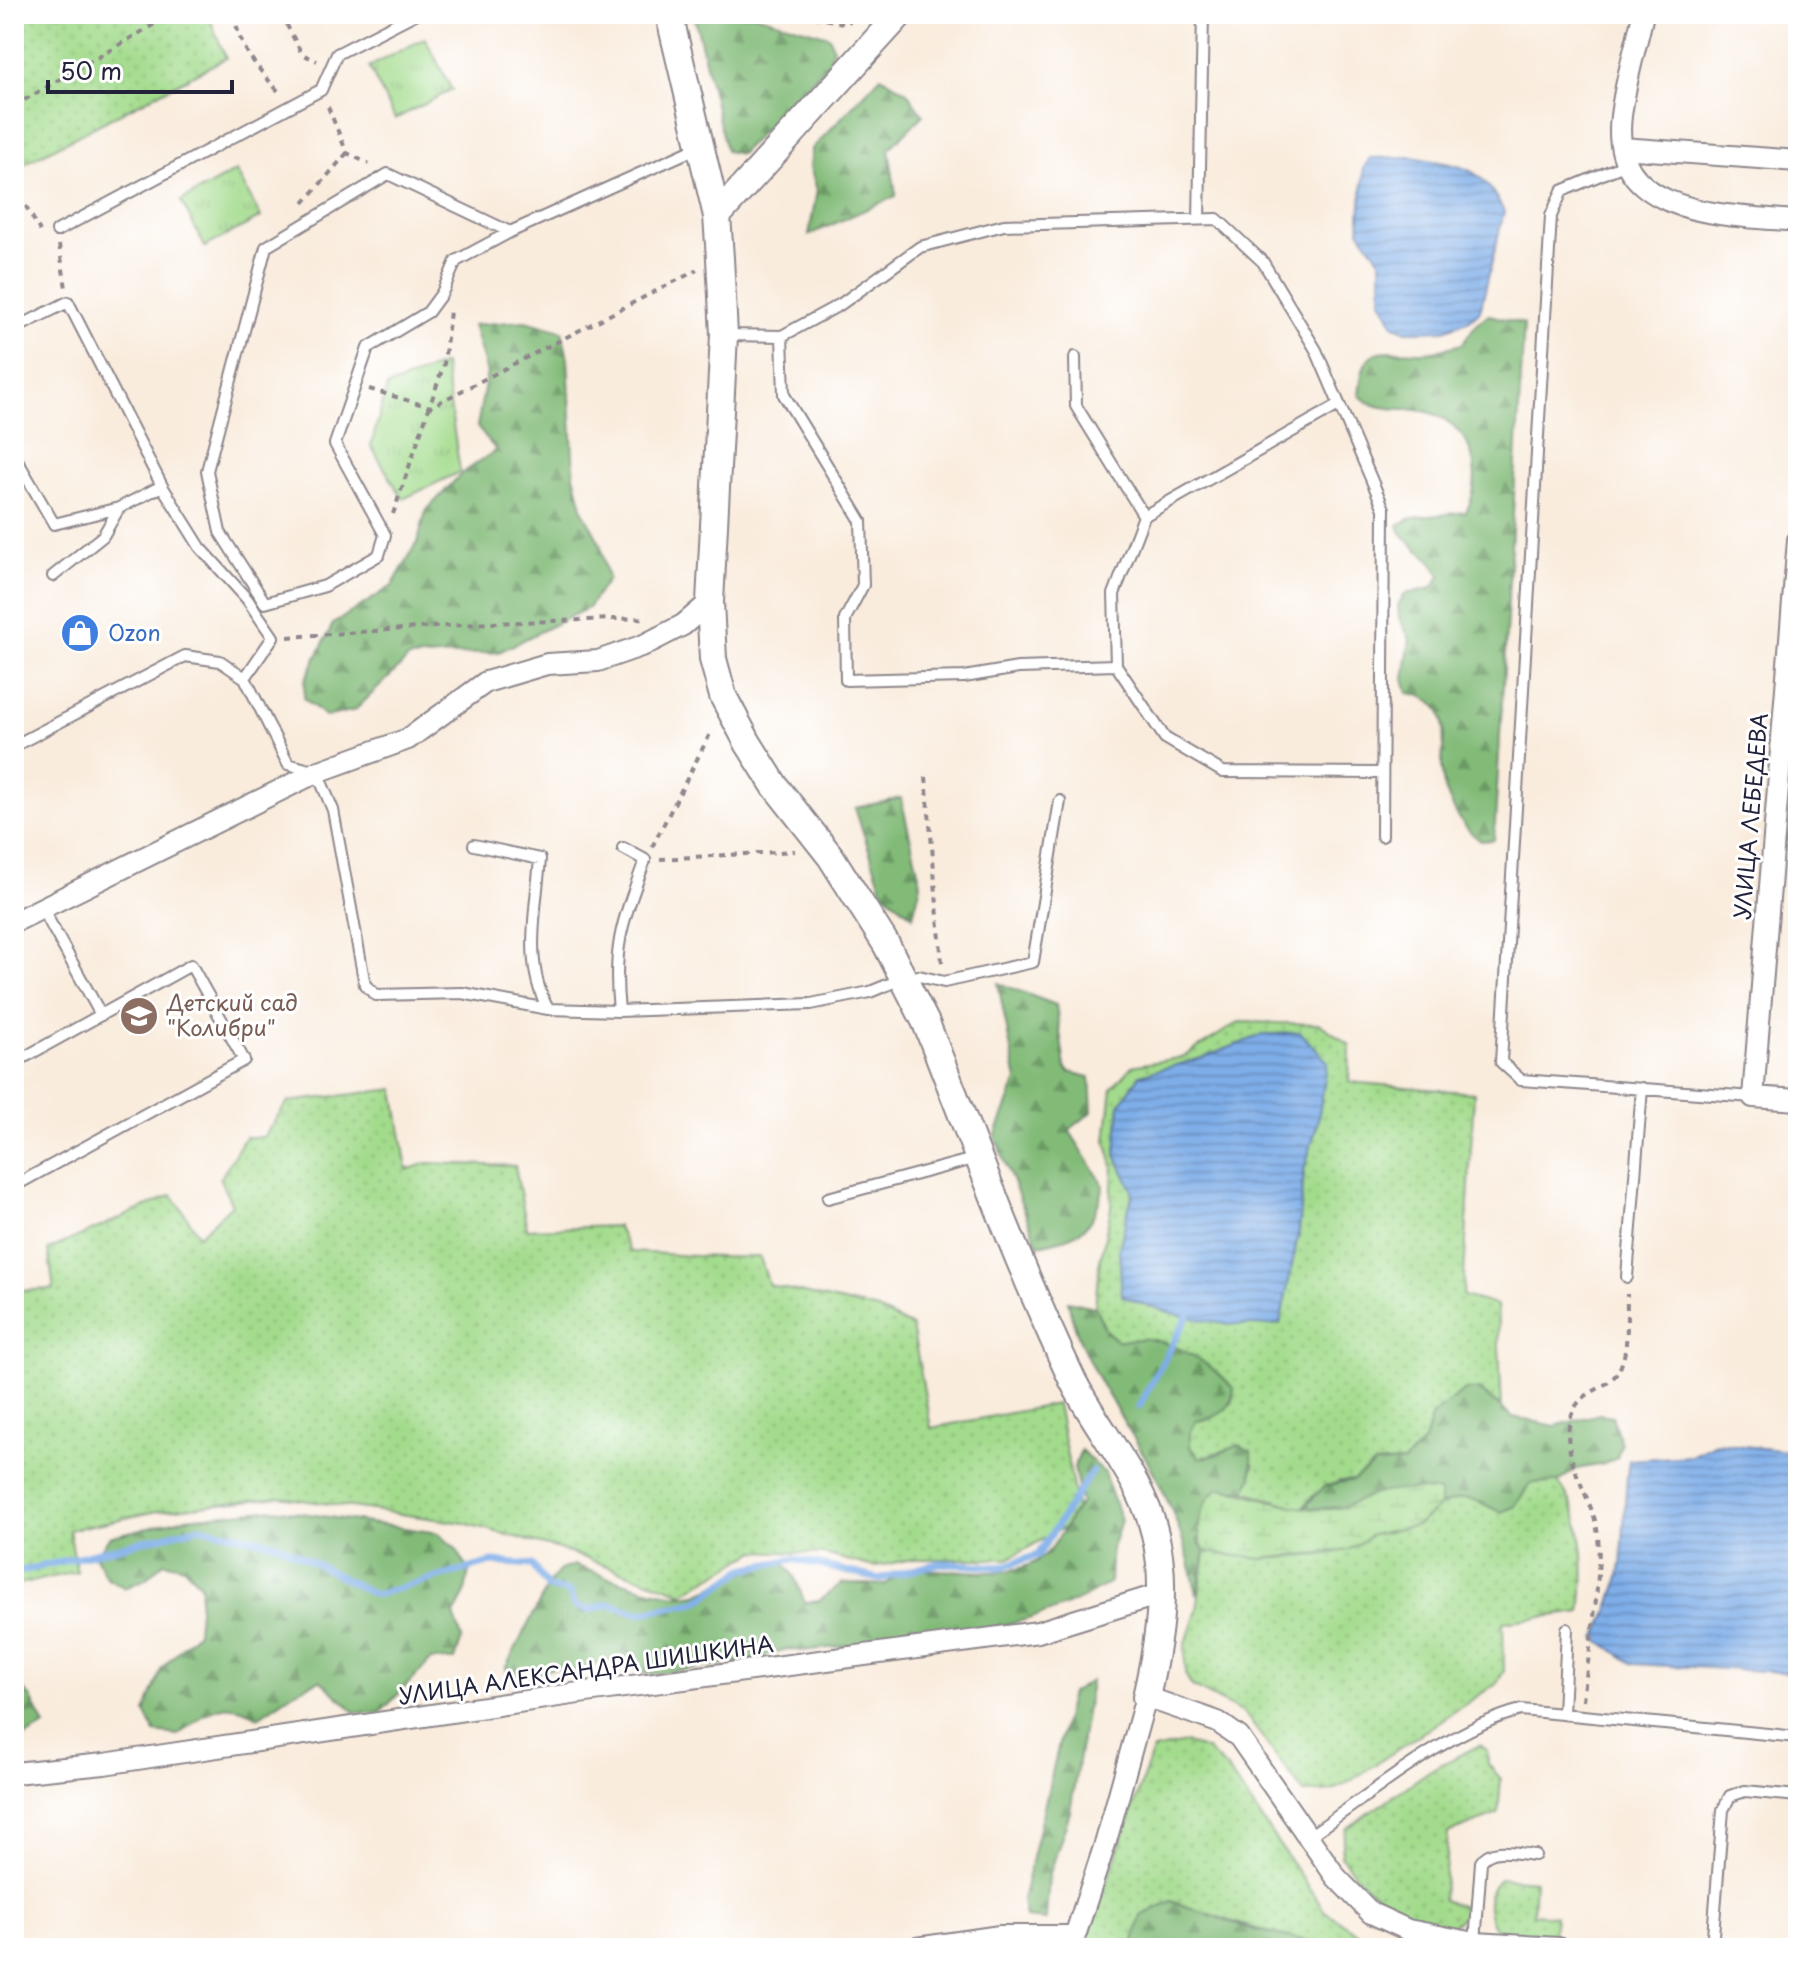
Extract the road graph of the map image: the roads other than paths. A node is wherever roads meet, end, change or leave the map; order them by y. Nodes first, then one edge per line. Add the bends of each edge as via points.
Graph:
1 (415, 14) edge
2 (669, 14) edge
3 (900, 14) edge
4 (1203, 14) edge
5 (1643, 14) edge
6 (699, 147) junction
7 (1626, 156) junction
8 (1798, 161) edge
9 (717, 216) junction
10 (1199, 219) junction
11 (1798, 221) edge
12 (57, 231) road end
13 (510, 232) junction
14 (14, 329) edge
15 (724, 335) junction
16 (782, 336) junction
17 (1075, 357) dead end
18 (1337, 406) junction
19 (14, 461) edge
20 (162, 486) junction
21 (119, 508) junction
22 (1144, 516) junction
23 (1798, 540) edge
24 (53, 576) dead end
25 (247, 599) junction
26 (710, 602) junction
27 (265, 603) junction
28 (1116, 665) junction
29 (245, 678) junction
30 (14, 746) edge
31 (317, 772) junction
32 (1382, 773) junction
33 (1060, 801) dead end
34 (1382, 836) dead end
35 (474, 845) dead end
36 (623, 848) dead end
37 (42, 908) junction
38 (14, 922) edge
39 (904, 978) junction
40 (548, 1009) junction
41 (619, 1011) junction
42 (101, 1015) junction
43 (14, 1063) edge
44 (1642, 1088) junction
45 (1753, 1097) junction
46 (1798, 1100) edge
47 (979, 1158) junction
48 (14, 1186) edge
49 (828, 1198) dead end
50 (1627, 1277) road end
51 (1160, 1594) junction
52 (1567, 1629) dead end
53 (1146, 1697) junction
54 (1563, 1713) junction
55 (1798, 1737) edge
56 (14, 1773) edge
57 (1798, 1796) edge
58 (1309, 1836) junction
59 (1535, 1855) dead end
60 (1073, 1942) edge
61 (1475, 1943) junction
62 (917, 1948) edge
63 (1555, 1948) edge
64 (1712, 1948) edge

1 - 12 lane via 337,54 321,90
2 - 6 street
3 - 9 street
4 - 10 lane
5 - 7 street via 1621,117
6 - 9 street
6 - 13 lane
7 - 8 street
7 - 11 street via 1638,182 1658,199 1686,208
7 - 44 lane via 1562,191 1551,216 1501,1062 1521,1080
9 - 15 street
10 - 16 lane via 1004,225 920,247 841,304
10 - 18 lane via 1217,219 1263,262 1316,350
13 - 27 lane via 456,261 428,312 368,348 335,444 385,535 379,555 325,586
13 - 27 lane via 388,174 266,247 207,471 220,532
14 - 20 lane via 68,302
15 - 16 lane
15 - 26 street
16 - 28 lane via 784,395 861,521 863,585 845,619 846,680
17 - 22 lane via 1076,406
18 - 22 lane
18 - 32 lane via 1384,509
19 - 21 lane via 54,524
20 - 21 lane
20 - 25 lane via 200,547
21 - 24 lane via 103,536
22 - 28 lane via 1114,594
23 - 45 street, УЛИЦА ЛЕБЕДЕВА
25 - 27 lane
25 - 29 lane via 273,637
26 - 31 street via 683,625 644,645 598,661 547,664 486,682 408,739
26 - 39 street via 713,659 723,696 775,786 825,849
28 - 32 lane via 1165,738 1223,772
29 - 30 lane via 220,661 185,656
29 - 31 lane via 288,764
31 - 37 street
31 - 40 lane via 333,810 365,985 376,995 462,993
32 - 34 lane
33 - 39 lane via 1033,962 944,982
35 - 40 lane via 540,859 532,956 535,986
36 - 41 lane via 645,860 618,933
37 - 38 street
37 - 42 lane
39 - 41 lane via 870,992 811,1004
39 - 47 street
40 - 41 lane
42 - 43 lane
42 - 48 lane via 191,965 244,1060
44 - 45 lane
44 - 50 lane
45 - 46 street
47 - 49 lane
47 - 51 street via 1073,1380 1141,1495 1155,1533
51 - 53 street
51 - 56 street, УЛИЦА АЛЕКСАНДРА ШИШКИНА via 1038,1632
52 - 54 lane
53 - 58 street via 1218,1722 1239,1737
53 - 60 street
54 - 55 lane
54 - 58 lane via 1521,1710 1489,1718
57 - 64 lane via 1745,1791 1730,1796 1723,1810
58 - 61 street via 1336,1877 1371,1913 1408,1930
59 - 61 lane via 1485,1855
60 - 62 street via 1000,1936
61 - 63 street

